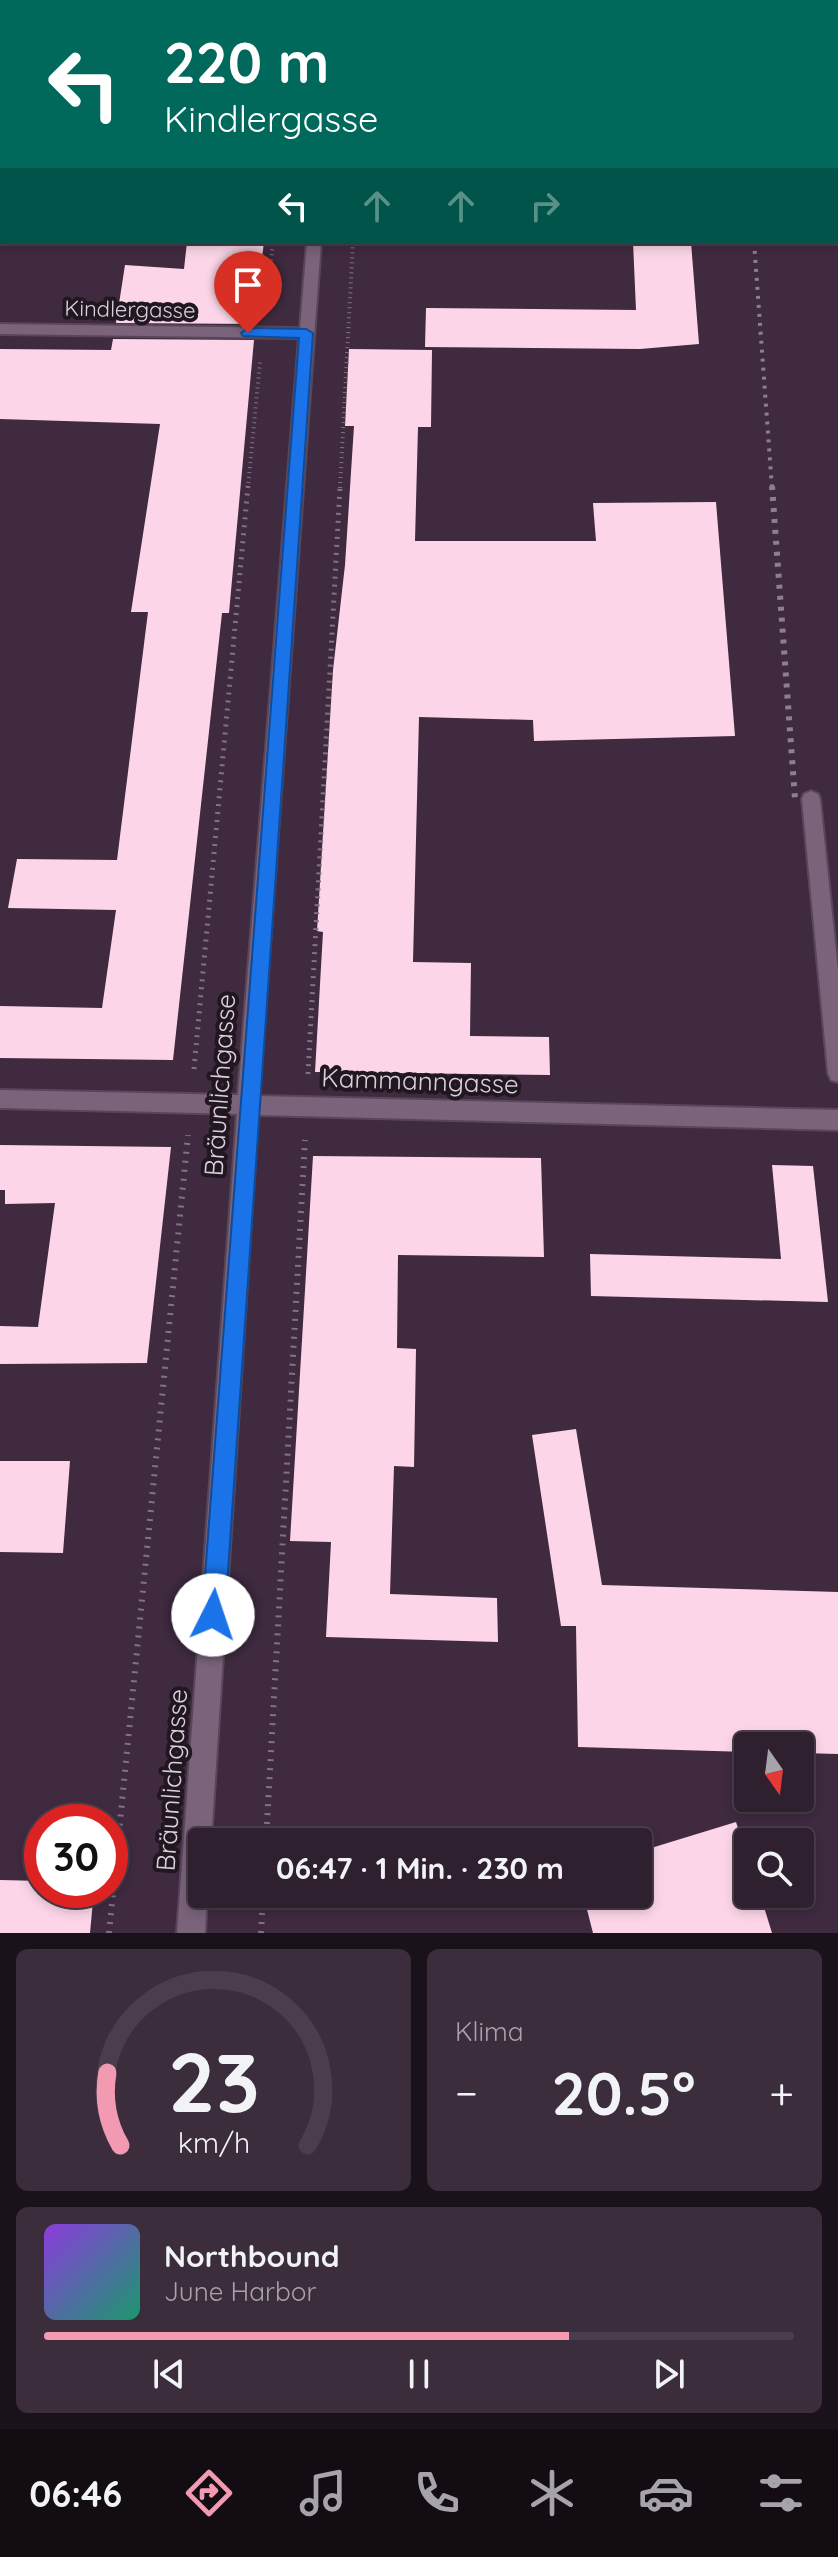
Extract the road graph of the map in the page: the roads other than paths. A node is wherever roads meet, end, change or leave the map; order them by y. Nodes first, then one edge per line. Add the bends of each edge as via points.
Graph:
1 (314, 244) edge
2 (0, 329) edge
3 (306, 333) junction
4 (811, 799) dead end
5 (838, 1073) edge
6 (0, 1099) edge
7 (248, 1106) junction
8 (838, 1120) edge
9 (191, 1933) edge

1 - 3 street, Bräunlichgasse
2 - 3 street, Kindlergasse
3 - 7 street, Bräunlichgasse
4 - 5 street
6 - 7 street, Kammanngasse
7 - 8 street, Kammanngasse
7 - 9 street, Bräunlichgasse

